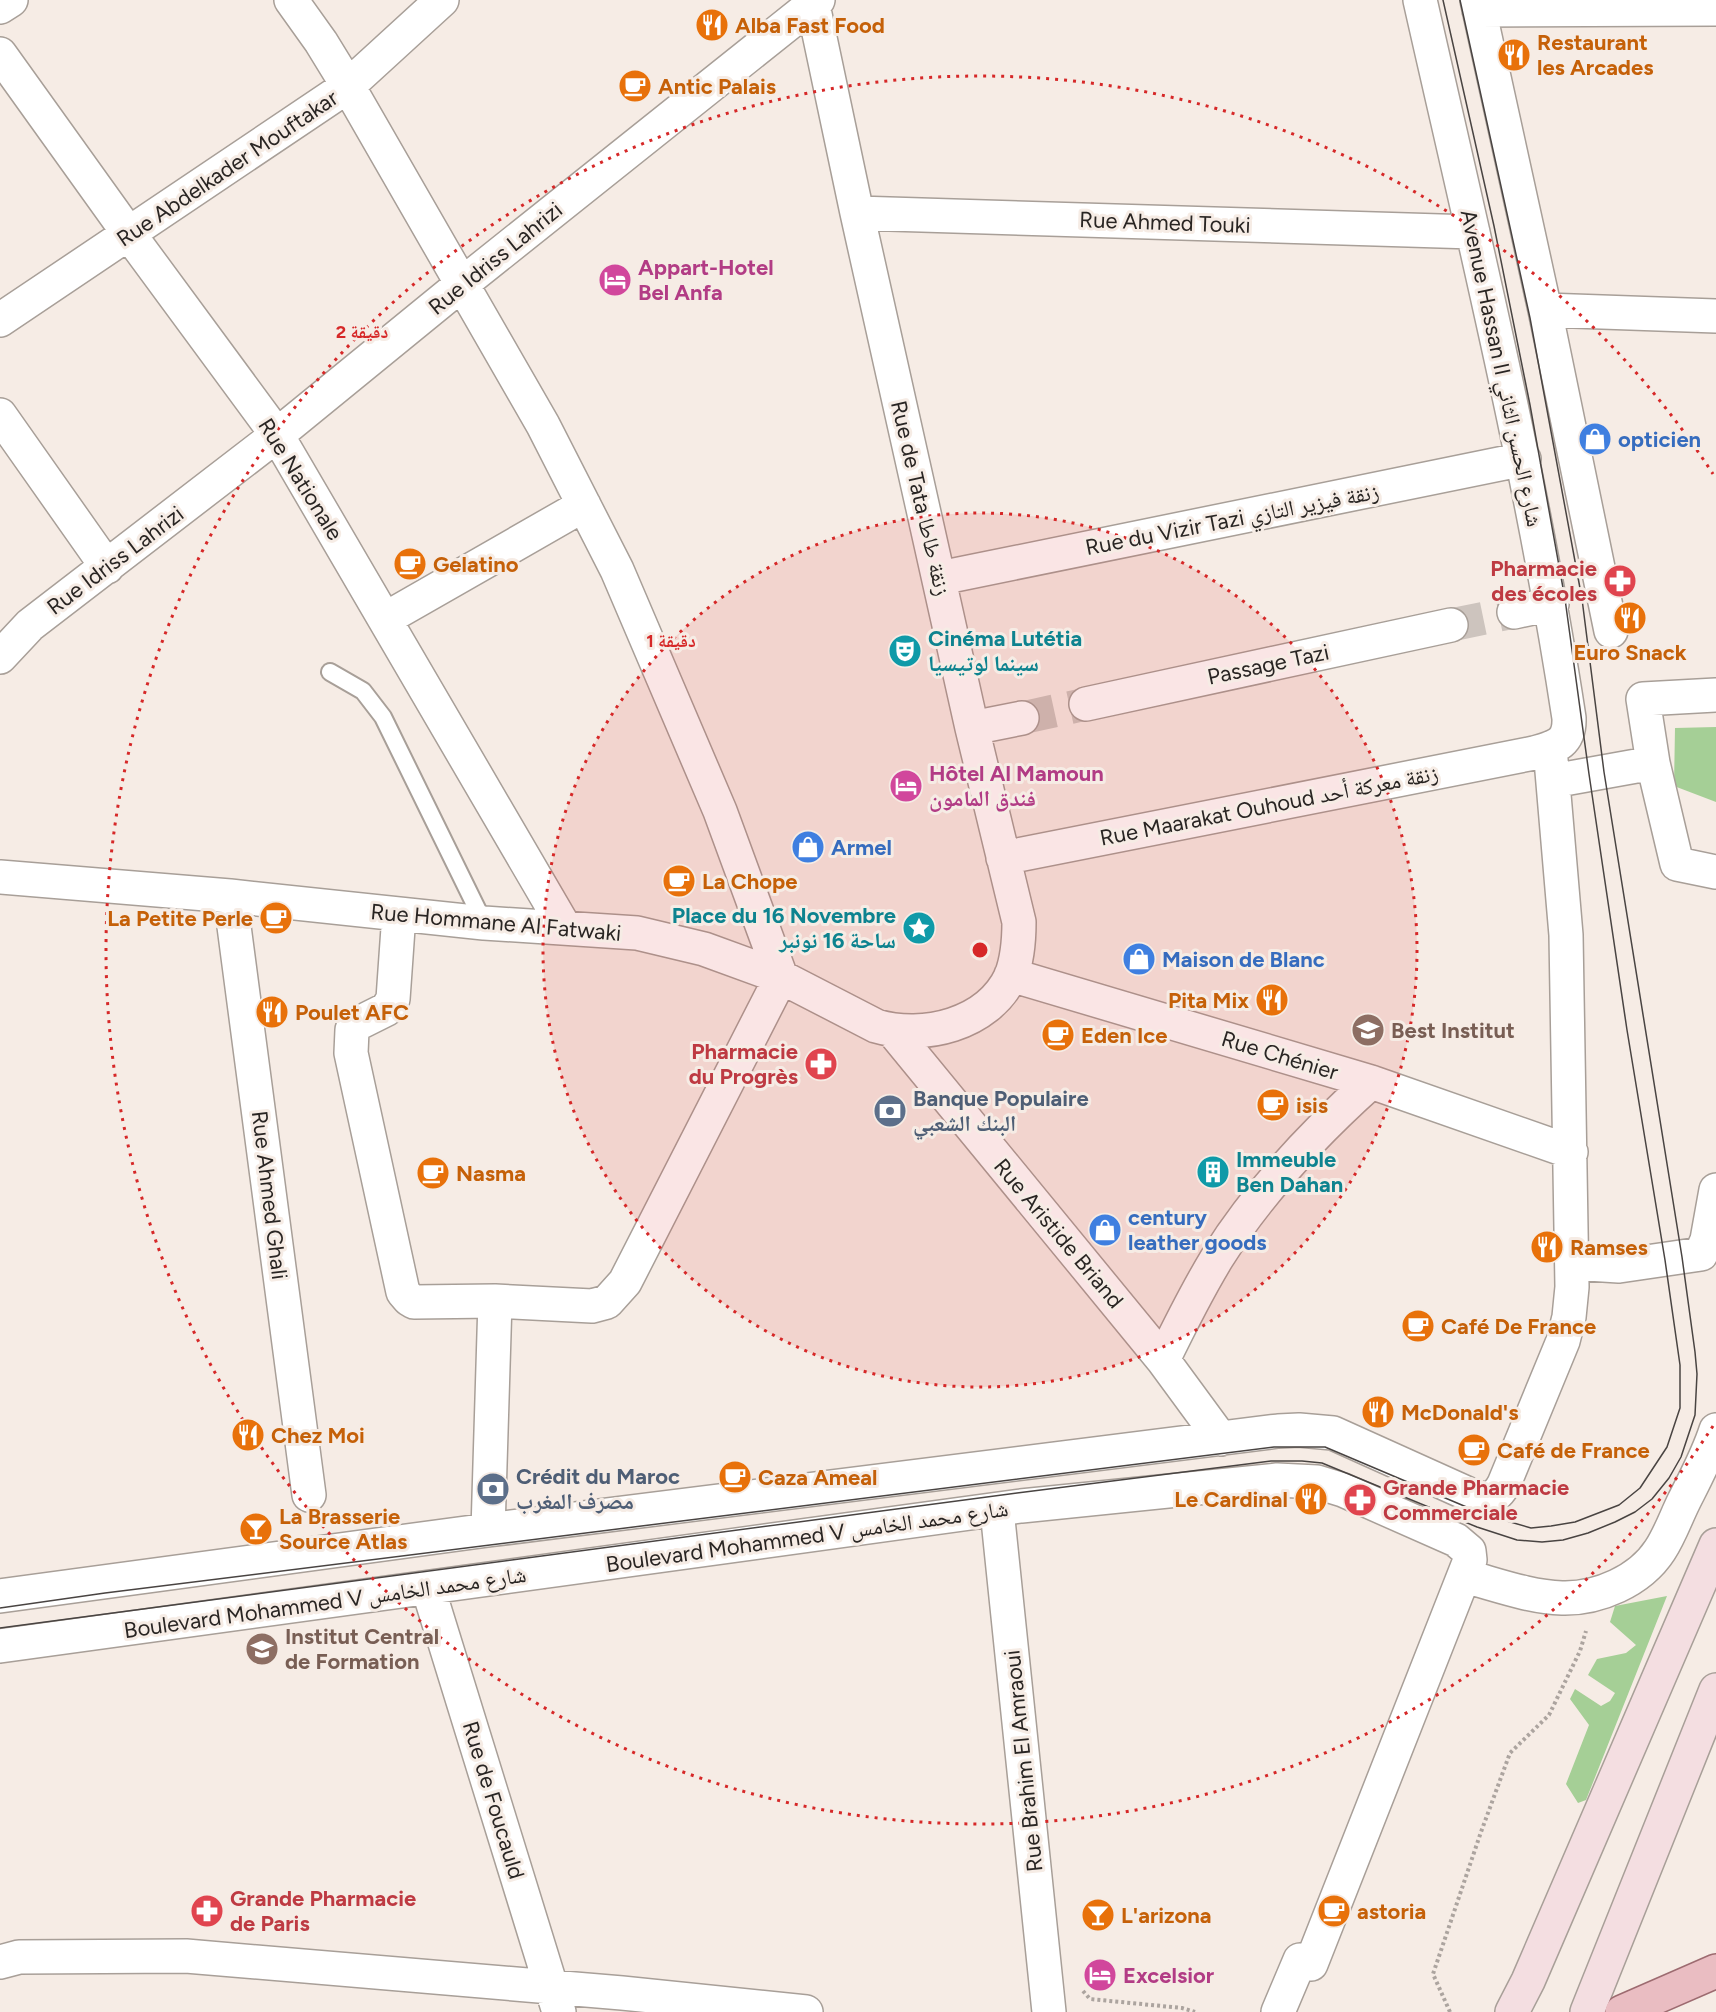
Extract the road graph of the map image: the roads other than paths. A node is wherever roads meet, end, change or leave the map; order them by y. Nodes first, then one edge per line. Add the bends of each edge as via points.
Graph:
1 (11, 0) edge
2 (291, 0) edge
3 (442, 0) edge
4 (1420, 0) edge
5 (814, 2) edge
6 (1478, 5) edge
7 (0, 7) edge
8 (1716, 9) edge
9 (0, 54) edge
10 (348, 86) junction
11 (857, 213) junction
12 (1473, 232) junction
13 (129, 234) junction
14 (462, 284) junction
15 (1545, 310) junction
16 (1716, 316) edge
17 (0, 320) edge
18 (0, 415) edge
19 (278, 435) junction
20 (1524, 459) junction
21 (584, 504) junction
22 (107, 567) junction
23 (939, 578) junction
24 (1552, 604) junction
25 (1514, 612) tunnel mouth
26 (385, 619) junction
27 (30, 625) junction
28 (1451, 625) tunnel mouth
29 (1611, 631) dead end
30 (0, 637) edge
31 (0, 657) edge
32 (330, 672) dead end
33 (1716, 695) edge
34 (1086, 704) tunnel mouth
35 (1022, 718) tunnel mouth
36 (972, 728) junction
37 (1542, 750) junction
38 (1653, 763) junction
39 (1553, 781) junction
40 (1003, 858) junction
41 (1716, 872) edge
42 (0, 877) edge
43 (230, 896) junction
44 (399, 914) junction
45 (484, 923) junction
46 (565, 928) junction
47 (1011, 975) junction
48 (781, 977) junction
49 (972, 1016) joint
50 (892, 1031) junction
51 (1371, 1082) junction
52 (1559, 1147) junction
53 (1716, 1190) edge
54 (1572, 1263) junction
55 (495, 1301) junction
56 (1163, 1360) junction
57 (1716, 1430) edge
58 (1221, 1439) junction
59 (309, 1494) dead end
60 (997, 1510) junction
61 (488, 1530) junction
62 (1716, 1545) edge
63 (1464, 1576) junction
64 (428, 1588) junction
65 (0, 1596) edge
66 (0, 1646) edge
67 (1716, 1690) edge
68 (6, 1952) edge
69 (1716, 1971) edge
70 (556, 2000) edge
71 (806, 2012) edge
72 (1049, 2012) edge
73 (1278, 2012) edge
74 (1512, 2012) edge
75 (1587, 2012) edge
76 (1622, 2012) edge

1 - 7 street
2 - 10 street
3 - 10 street, Rue Abdelkader Mouftakar
4 - 12 street, Avenue Hassan II شارع الحسن الثاني
5 - 11 street, Rue de Tata زنقة طاطا
5 - 14 street, Rue Idriss Lahrizi
6 - 8 street
6 - 15 street
9 - 13 street, Rue Nationale
10 - 13 street, Rue Abdelkader Mouftakar
10 - 14 street
11 - 12 street, Rue Ahmed Touki
11 - 23 street, Rue de Tata زنقة طاطا
12 - 20 street, Avenue Hassan II شارع الحسن الثاني
13 - 17 street, Rue Abdelkader Mouftakar
13 - 19 street, Rue Nationale
14 - 19 street, Rue Idriss Lahrizi
14 - 21 street
15 - 16 street
15 - 29 street
18 - 22 street
19 - 22 street, Rue Idriss Lahrizi
19 - 26 street, Rue Nationale
20 - 23 street, Rue du Vizir Tazi زنقة فيزير التازي
20 - 24 street, Avenue Hassan II شارع الحسن الثاني
21 - 26 street
21 - 48 street via 617,570 720,811
22 - 27 street, Rue Idriss Lahrizi
23 - 36 street, Rue de Tata زنقة طاطا
24 - 25 street
24 - 37 street, Avenue Hassan II شارع الحسن الثاني via 1569,728 1559,744
26 - 46 street, Rue Nationale
27 - 30 street, Rue Idriss Lahrizi
27 - 31 street, Rue Idriss Lahrizi
28 - 34 street, Passage Tazi
32 - 45 lane via 363,691 383,717
33 - 38 street via 1643,699
35 - 36 street
36 - 40 street, Rue de Tata زنقة طاطا
37 - 39 street
37 - 40 street, Rue Maarakat Ouhoud زنقة معركة أحد
38 - 39 street
38 - 41 street via 1677,864
39 - 52 street via 1566,935
40 - 47 street, Rue de Tata زنقة طاطا via 1019,922 1019,943
42 - 43 street, Rue Hommane Al Fatwaki
43 - 44 street, Rue Hommane Al Fatwaki
43 - 59 street, Rue Ahmed Ghali
44 - 45 street, Rue Hommane Al Fatwaki
44 - 55 street via 393,999 387,1009 352,1030 351,1053 403,1292 414,1302
45 - 46 street, Rue Hommane Al Fatwaki
46 - 48 street, Rue Hommane Al Fatwaki via 637,933 704,949
47 - 49 street, Rue de Tata زنقة طاطا via 995,998
47 - 51 street, Rue Chénier
48 - 50 street, Rue Hommane Al Fatwaki
48 - 55 street via 615,1295 592,1306
49 - 50 street, Rue Hommane Al Fatwaki via 926,1032
50 - 56 street, Rue Aristide Briand
51 - 52 street, Rue Chénier
51 - 56 street via 1320,1129 1251,1209 1188,1308
52 - 54 street
53 - 54 street via 1701,1254 1619,1266
54 - 58 street, Boulevard Mohammed V شارع محمد الخامس via 1569,1317 1563,1341 1504,1484 1492,1498 1475,1497 1333,1433 1299,1430
55 - 61 street
56 - 58 street, Rue Aristide Briand
57 - 63 street via 1660,1551 1621,1584 1598,1593 1562,1598
58 - 61 street, Boulevard Mohammed V شارع محمد الخامس
60 - 63 street, Boulevard Mohammed V شارع محمد الخامس via 1277,1480 1317,1482 1463,1544 1470,1560
60 - 64 street, Boulevard Mohammed V شارع محمد الخامس
60 - 72 street, Rue Brahim El Amraoui
61 - 65 street, Boulevard Mohammed V شارع محمد الخامس
62 - 74 main road
63 - 73 street, Boulevard Mohammed V شارع محمد الخامس via 1311,1964 1300,1960
64 - 66 street, Boulevard Mohammed V شارع محمد الخامس
64 - 70 street, Rue de Foucauld
67 - 75 main road
68 - 70 street via 186,1956
69 - 76 main road
70 - 71 street

